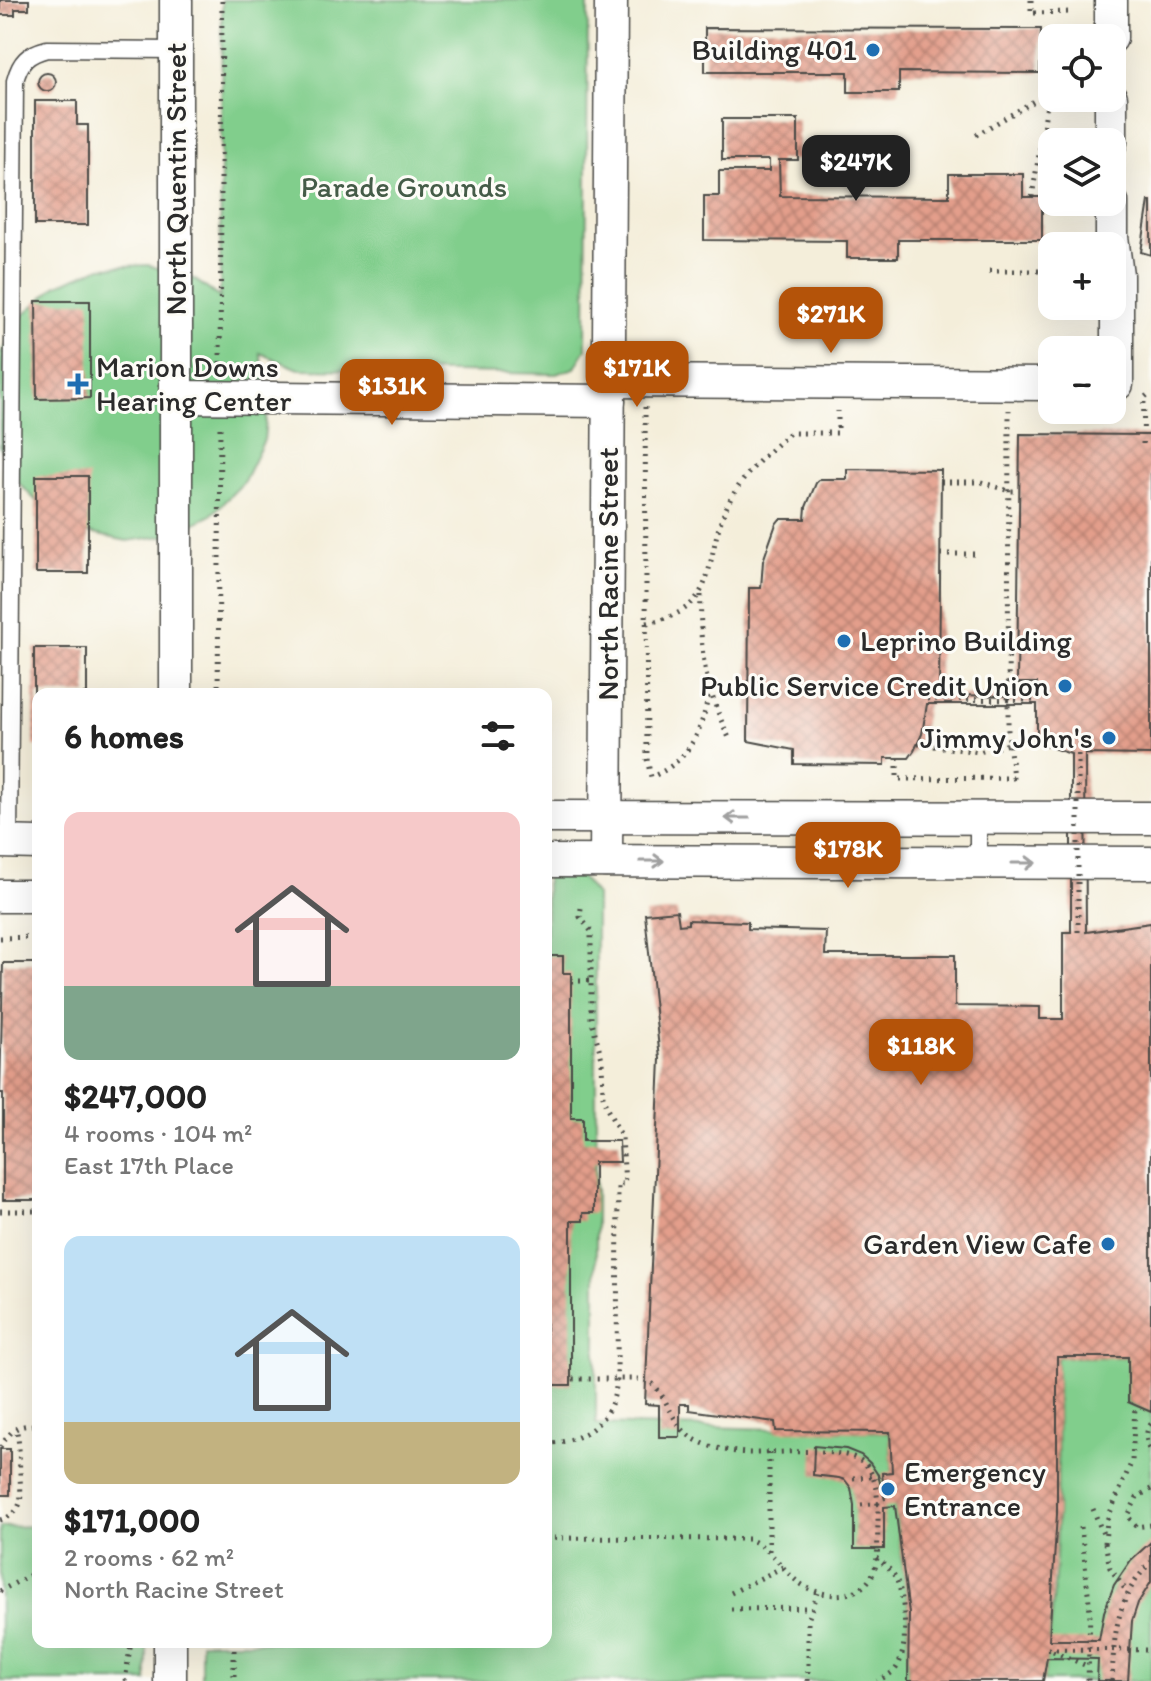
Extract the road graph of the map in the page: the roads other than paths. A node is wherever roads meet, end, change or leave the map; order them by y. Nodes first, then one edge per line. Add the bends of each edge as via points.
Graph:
1 (176, 0) edge
2 (611, 0) edge
3 (1111, 0) edge
4 (1111, 24) edge
5 (177, 50) junction
6 (6, 174) edge
7 (1112, 216) edge
8 (1121, 336) edge
9 (1038, 384) edge
10 (610, 391) junction
11 (175, 397) junction
12 (176, 688) edge
13 (552, 817) edge
14 (606, 817) junction
15 (1151, 818) edge
16 (978, 819) junction
17 (16, 842) edge
18 (552, 861) edge
19 (606, 861) junction
20 (978, 862) junction
21 (1151, 863) edge
22 (0, 896) edge
23 (32, 896) edge
24 (170, 1648) edge
25 (170, 1681) edge

1 - 5 street, North Quentin Street
2 - 10 street, North Racine Street
3 - 4 street
5 - 6 lane via 47,49 29,56 15,81
5 - 11 street, North Quentin Street
6 - 17 lane
7 - 8 street
9 - 10 street
10 - 11 street
10 - 14 street, North Racine Street
11 - 12 street, North Quentin Street
13 - 14 street
16 -> 14 street
14 - 19 street, North Racine Street
15 - 16 street
16 - 20 lane
18 - 19 street
19 -> 20 street
20 -> 21 street
22 - 23 street
24 - 25 street

